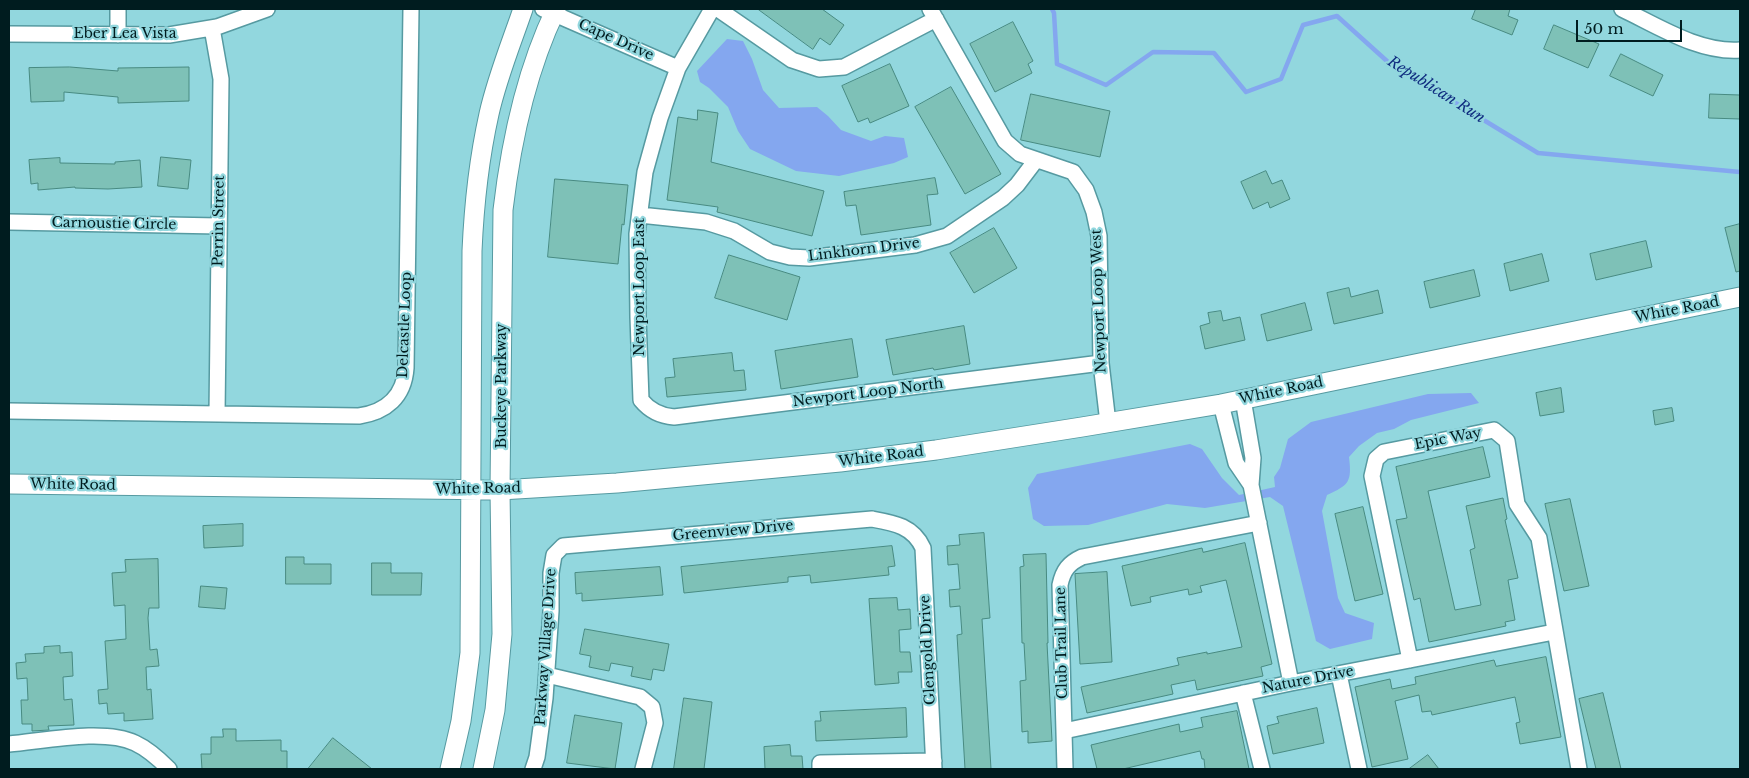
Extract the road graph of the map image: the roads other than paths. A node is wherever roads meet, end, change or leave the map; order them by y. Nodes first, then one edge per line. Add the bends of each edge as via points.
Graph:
1 (118, 9) edge
2 (266, 9) edge
3 (411, 9) edge
4 (523, 9) edge
5 (712, 9) edge
6 (718, 9) edge
7 (1622, 9) edge
8 (551, 10) edge
9 (933, 14) edge
10 (212, 28) junction
11 (9, 34) edge
12 (118, 35) junction
13 (1740, 50) edge
14 (678, 68) junction
15 (1036, 160) junction
16 (640, 215) junction
17 (9, 222) edge
18 (219, 226) junction
19 (1740, 297) edge
20 (1101, 364) junction
21 (1243, 399) junction
22 (641, 400) joint
23 (1221, 404) junction
24 (9, 411) edge
25 (217, 414) junction
26 (1108, 423) junction
27 (9, 484) edge
28 (1251, 485) junction
29 (470, 490) junction
30 (500, 490) junction
31 (1259, 523) junction
32 (914, 533) joint
33 (554, 555) joint
34 (1554, 632) junction
35 (1410, 660) junction
36 (1339, 674) junction
37 (547, 675) junction
38 (1291, 683) junction
39 (1244, 693) junction
40 (1064, 731) junction
41 (9, 744) edge
42 (934, 765) edge
43 (169, 769) edge
44 (450, 769) edge
45 (482, 769) edge
46 (533, 769) edge
47 (644, 769) edge
48 (820, 769) edge
49 (1065, 769) edge
50 (1262, 769) edge
51 (1358, 769) edge
52 (1579, 769) edge

1 - 12 street
2 - 10 street, Eber Lea Vista
3 - 25 street, Delcastle Loop via 406,368 402,387 380,411 359,416
4 - 29 street via 495,92 476,186 472,251
5 - 14 street, Newport Loop East
6 - 9 street via 792,60 819,69 844,67
7 - 13 street via 1678,36 1715,49
8 - 14 street, Cape Drive
8 - 30 street, Buckeye Parkway via 519,115 503,210
9 - 15 street, Newport Loop West via 1005,141 1020,154
10 - 12 street, Eber Lea Vista via 168,35
10 - 18 street, Perrin Street via 221,79
11 - 12 street, Eber Lea Vista
14 - 16 street, Newport Loop East via 645,172
15 - 16 street, Linkhorn Drive via 1003,198 947,236 915,245 809,258 790,257 770,252 734,231 706,222
15 - 20 street, Newport Loop West via 1073,172 1086,190 1094,212 1099,236
16 - 22 street, Newport Loop East
17 - 18 street, Carnoustie Circle
18 - 25 street, Perrin Street
19 - 21 street, White Road
20 - 22 street, Newport Loop North via 674,417 652,411
20 - 26 street, Newport Loop West
21 - 23 street, White Road
21 - 28 street via 1253,458
23 - 26 street, White Road
23 - 28 street via 1236,463
24 - 25 street, Delcastle Loop
26 - 30 street, White Road via 840,462 617,483
27 - 29 street, White Road
28 - 31 street
29 - 30 street, White Road
29 - 44 street via 470,652 461,721
30 - 45 street, Buckeye Parkway via 502,634 495,710
31 - 38 street
31 - 40 street, Club Trail Lane via 1082,557 1066,568 1060,585
32 - 33 street, Greenview Drive via 896,523 872,519 563,546
32 - 42 street, Glengold Drive via 924,548
33 - 37 street, Parkway Village Drive via 550,573
34 - 35 street, Nature Drive
34 - 35 street, Epic Way via 1539,538 1517,504 1507,441 1494,430 1384,452 1376,459 1372,476
34 - 52 street, Epic Way
35 - 36 street, Nature Drive
36 - 38 street, Nature Drive
36 - 51 street
37 - 46 street, Parkway Village Drive
37 - 47 street via 640,697 652,707 654,723
38 - 39 street, Nature Drive
39 - 40 street, Nature Drive
39 - 50 street
40 - 49 street, Club Trail Lane
41 - 43 street via 86,736 117,738 135,743 158,757
42 - 48 street via 820,763

